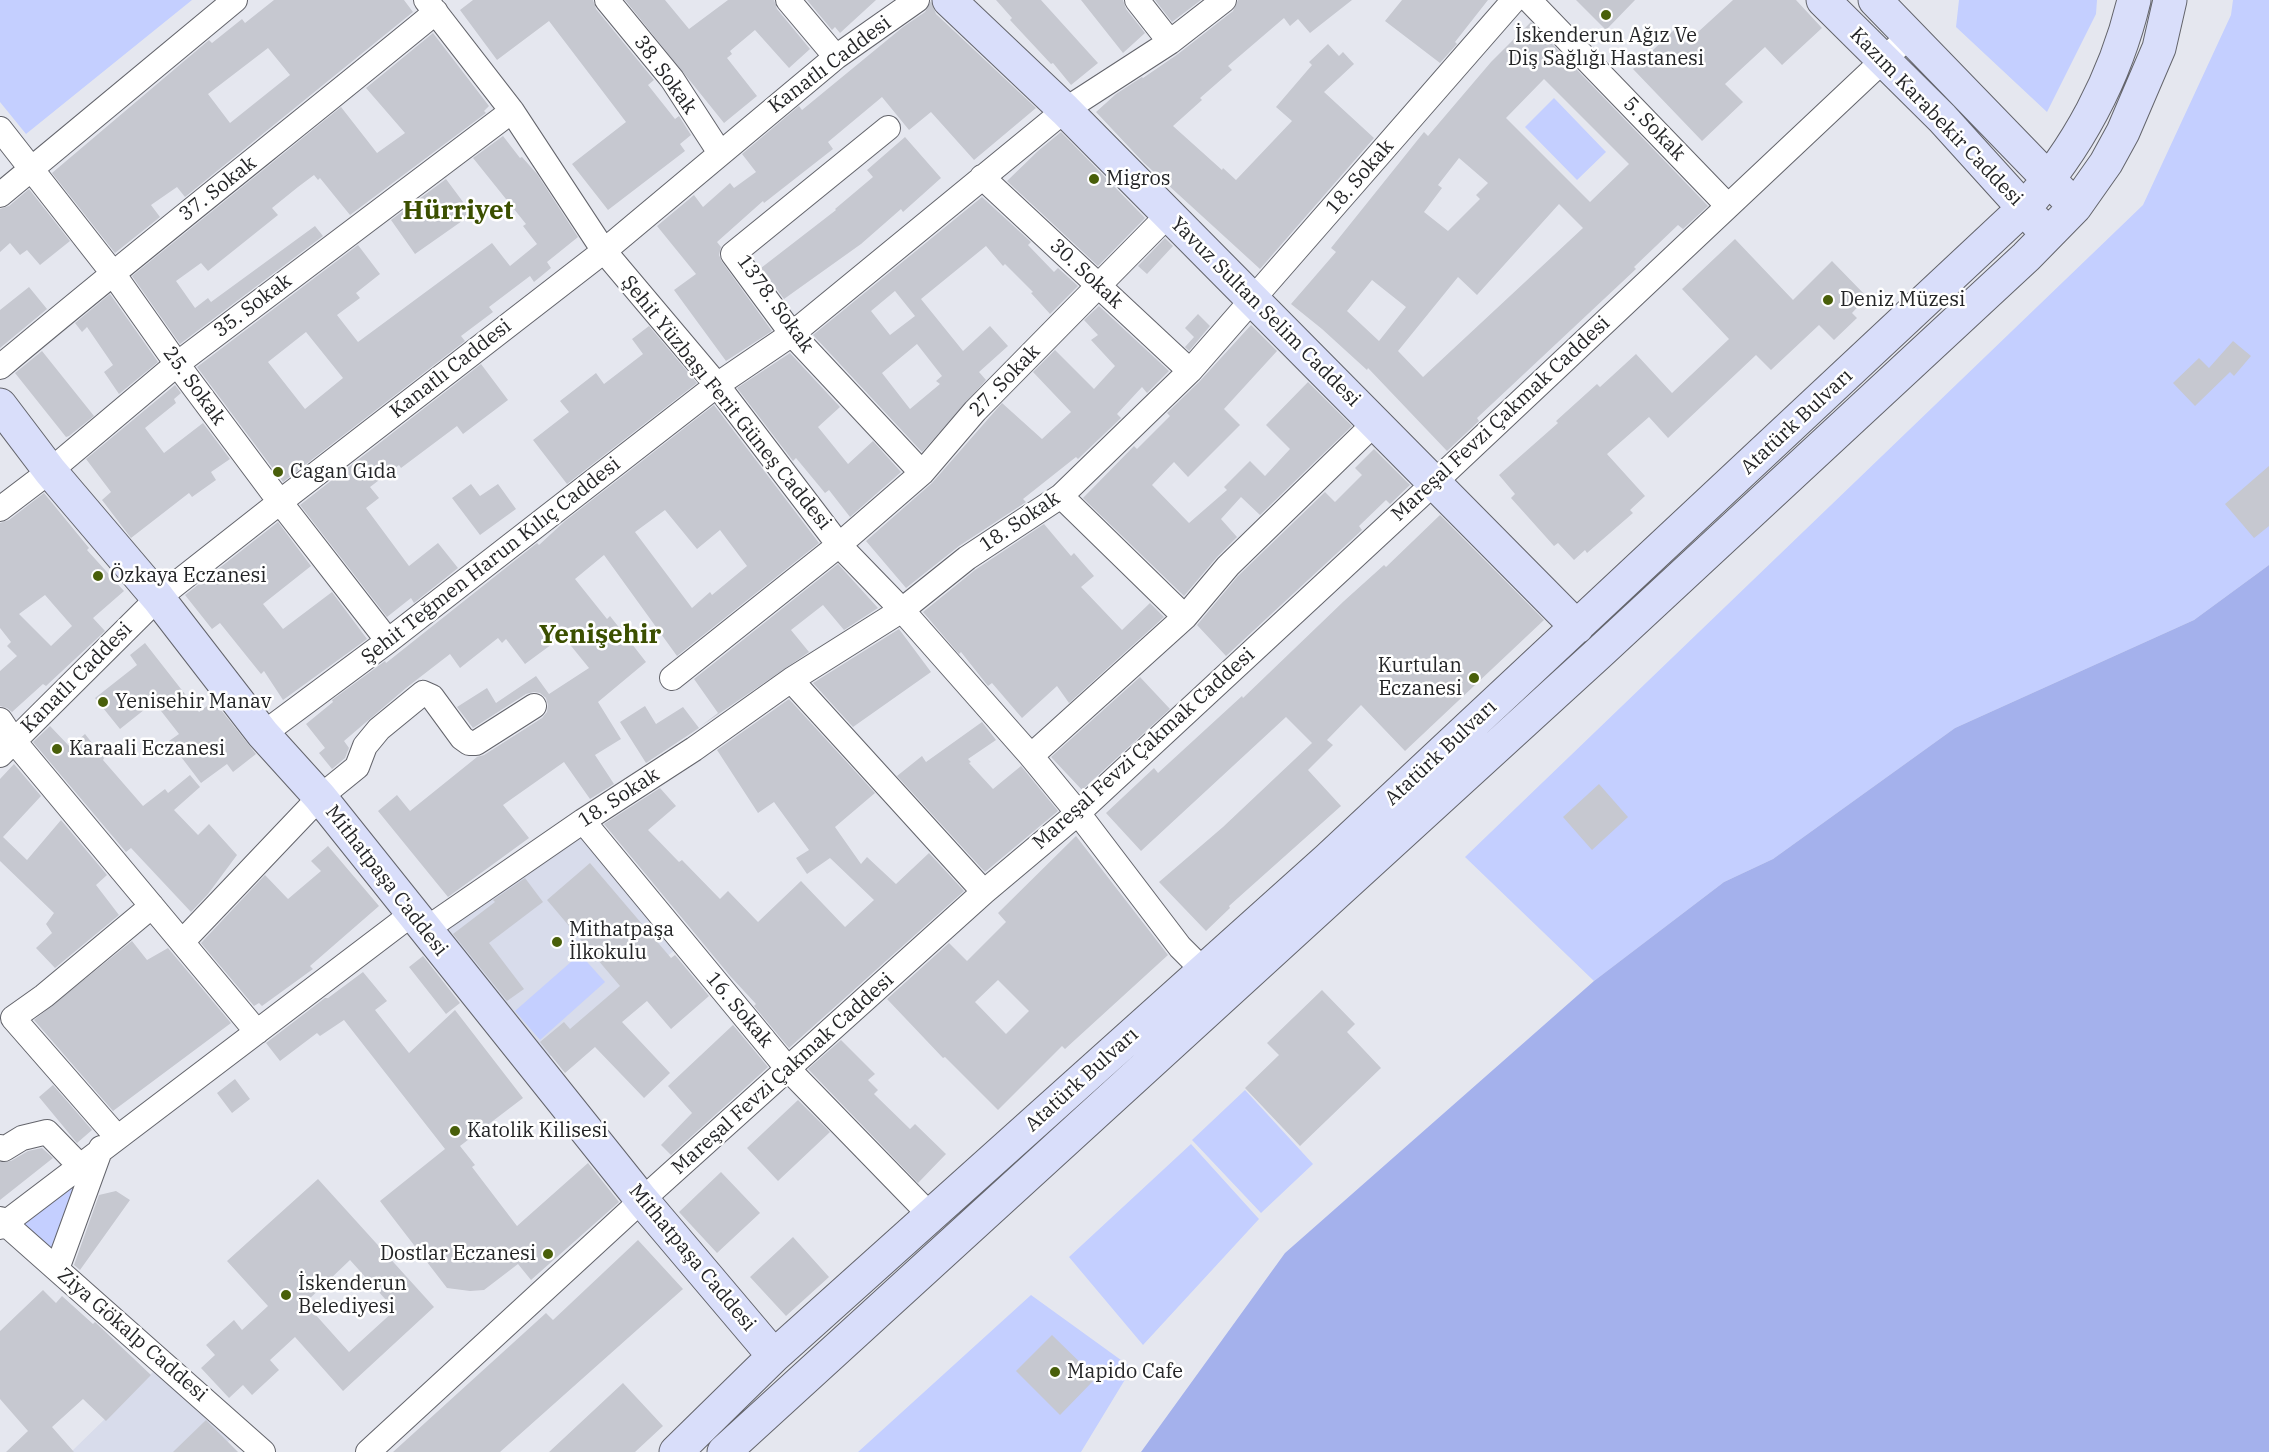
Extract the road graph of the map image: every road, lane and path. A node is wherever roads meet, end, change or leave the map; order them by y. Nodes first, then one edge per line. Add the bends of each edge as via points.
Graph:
1 (235, 0) edge
2 (607, 0) edge
3 (788, 0) edge
4 (917, 0) edge
5 (949, 0) edge
6 (1137, 0) edge
7 (1224, 0) edge
8 (1514, 0) edge
9 (1529, 0) edge
10 (1823, 0) edge
11 (1875, 0) edge
12 (2134, 0) edge
13 (2170, 0) edge
14 (431, 6) edge
15 (1910, 35) junction
16 (1170, 42) junction
17 (836, 57) junction
18 (1883, 59) junction
19 (1065, 110) junction
20 (512, 111) junction
21 (888, 128) dead end
22 (0, 129) edge
23 (720, 153) junction
24 (30, 170) junction
25 (982, 177) junction
26 (2050, 179) junction
27 (0, 195) edge
28 (1728, 206) junction
29 (2075, 207) junction
30 (2024, 208) junction
31 (1168, 215) junction
32 (2048, 234) junction
33 (604, 251) junction
34 (112, 272) junction
35 (1097, 284) junction
36 (1253, 300) junction
37 (792, 334) junction
38 (177, 364) junction
39 (0, 366) edge
40 (1190, 371) junction
41 (717, 385) junction
42 (0, 405) edge
43 (1375, 423) junction
44 (50, 471) junction
45 (922, 473) junction
46 (1434, 483) junction
47 (1061, 496) junction
48 (280, 501) junction
49 (0, 509) edge
50 (839, 545) junction
51 (158, 598) junction
52 (902, 610) junction
53 (1185, 617) junction
54 (1578, 627) junction
55 (388, 641) junction
56 (672, 678) dead end
57 (791, 680) junction
58 (534, 706) dead end
59 (0, 720) edge
60 (263, 734) junction
61 (7, 748) edge
62 (1031, 756) junction
63 (320, 797) junction
64 (1078, 813) junction
65 (583, 821) junction
66 (984, 892) junction
67 (152, 906) junction
68 (419, 922) junction
69 (182, 942) junction
70 (1204, 971) junction
71 (257, 1032) junction
72 (789, 1069) junction
73 (109, 1142) junction
74 (0, 1147) edge
75 (79, 1165) junction
76 (642, 1200) junction
77 (931, 1216) junction
78 (1, 1223) edge
79 (57, 1269) junction
80 (774, 1356) junction
81 (263, 1452) edge
82 (368, 1452) edge
83 (676, 1452) edge
84 (724, 1452) edge

1 - 24 street
2 - 23 street, 38. Sokak via 672,79
3 - 17 street
4 - 17 street, Kanatlı Caddesi
5 - 19 street, Yavuz Sultan Selim Caddesi
6 - 16 street
7 - 16 street
8 - 36 street, 18. Sokak
9 - 28 street, 5. Sokak
10 - 18 street, Kazım Karabekir Caddesi
11 - 15 street, Kazım Karabekir Caddesi
12 - 26 street, Atatürk Bulvarı via 2128,28 2092,112
13 - 29 street, Atatürk Bulvarı via 2159,48 2123,132
14 - 20 street, Şehit Yüzbaşı Ferit Güneş Caddesi
14 - 34 street, 37. Sokak via 277,143
15 - 18 street, Mareşal Fevzi Çakmak Caddesi
15 - 26 street, Kazım Karabekir Caddesi
16 - 19 street
17 - 23 street, Kanatlı Caddesi
18 - 28 street, Mareşal Fevzi Çakmak Caddesi
18 - 30 street, Kazım Karabekir Caddesi
19 - 25 street
19 - 31 street, Yavuz Sultan Selim Caddesi
20 - 33 street, Şehit Yüzbaşı Ferit Güneş Caddesi
20 - 38 street, 35. Sokak
21 - 37 street, 1378. Sokak via 733,254
22 - 24 street, 25. Sokak
23 - 33 street, Kanatlı Caddesi
24 - 27 street
24 - 34 street, 25. Sokak
25 - 35 street, 30. Sokak
25 - 37 street
26 - 29 street, Kazım Karabekir Caddesi
26 - 30 street, Atatürk Bulvarı
28 - 46 street, Mareşal Fevzi Çakmak Caddesi
29 - 32 street, Atatürk Bulvarı
30 - 32 street, Kazım Karabekir Caddesi
30 - 54 street, Atatürk Bulvarı
31 - 35 street, 27. Sokak
31 - 36 street, Yavuz Sultan Selim Caddesi
32 - 84 street, Atatürk Bulvarı via 1581,669
33 - 41 street, Şehit Yüzbaşı Ferit Güneş Caddesi
33 - 48 street, Kanatlı Caddesi
34 - 38 street, 25. Sokak
34 - 39 street, 37. Sokak
35 - 40 street, 30. Sokak
35 - 45 street, 27. Sokak via 975,411
36 - 40 street, 18. Sokak
36 - 43 street, Yavuz Sultan Selim Caddesi
37 - 41 street
37 - 45 street, 1378. Sokak
38 - 44 street, 35. Sokak
38 - 48 street, 25. Sokak
40 - 47 street, 18. Sokak
41 - 50 street, Şehit Yüzbaşı Ferit Güneş Caddesi
41 - 55 street, Şehit Teğmen Harun Kılıç Caddesi
42 - 44 street, Mithatpaşa Caddesi
43 - 46 street, Yavuz Sultan Selim Caddesi
43 - 53 street via 1228,567
44 - 49 street, 35. Sokak
44 - 51 street, Mithatpaşa Caddesi
45 - 50 street, 27. Sokak
46 - 54 street, Yavuz Sultan Selim Caddesi
46 - 64 street, Mareşal Fevzi Çakmak Caddesi
47 - 52 street, 18. Sokak via 967,558
47 - 53 street
48 - 51 street, Kanatlı Caddesi
48 - 55 street, 25. Sokak
50 - 52 street, Şehit Yüzbaşı Ferit Güneş Caddesi
50 - 56 street, 27. Sokak
51 - 60 street, Mithatpaşa Caddesi
51 - 61 street, Kanatlı Caddesi
52 - 57 street, 18. Sokak
52 - 62 street, Şehit Yüzbaşı Ferit Güneş Caddesi
53 - 62 street
54 - 70 street, Atatürk Bulvarı
55 - 60 street, Şehit Teğmen Harun Kılıç Caddesi
57 - 65 street, 18. Sokak
57 - 66 street
58 - 63 street via 476,743 469,743 432,697 423,693 379,729 365,746 357,767
59 - 61 street
60 - 63 street, Mithatpaşa Caddesi
61 - 67 street
62 - 64 street, Şehit Yüzbaşı Ferit Güneş Caddesi
63 - 68 street, Mithatpaşa Caddesi
63 - 69 street
64 - 66 street, Mareşal Fevzi Çakmak Caddesi
64 - 70 street, Şehit Yüzbaşı Ferit Güneş Caddesi via 1180,947
65 - 68 street, 18. Sokak
65 - 72 street, 16. Sokak
66 - 72 street, Mareşal Fevzi Çakmak Caddesi
67 - 69 street
67 - 73 street via 13,1018
68 - 71 street, 18. Sokak
68 - 76 street, Mithatpaşa Caddesi
69 - 71 street
70 - 77 street, Atatürk Bulvarı
71 - 73 street, 18. Sokak
72 - 76 street, Mareşal Fevzi Çakmak Caddesi
72 - 77 street, 16. Sokak
73 - 75 street, 18. Sokak
73 - 79 street
74 - 75 street via 4,1149 22,1138 47,1132
75 - 78 street, 18. Sokak
76 - 80 street, Mithatpaşa Caddesi
76 - 82 street, Mareşal Fevzi Çakmak Caddesi
77 - 80 street, Atatürk Bulvarı
78 - 79 street, Ziya Gökalp Caddesi
79 - 81 street, Ziya Gökalp Caddesi
80 - 83 street, Atatürk Bulvarı

